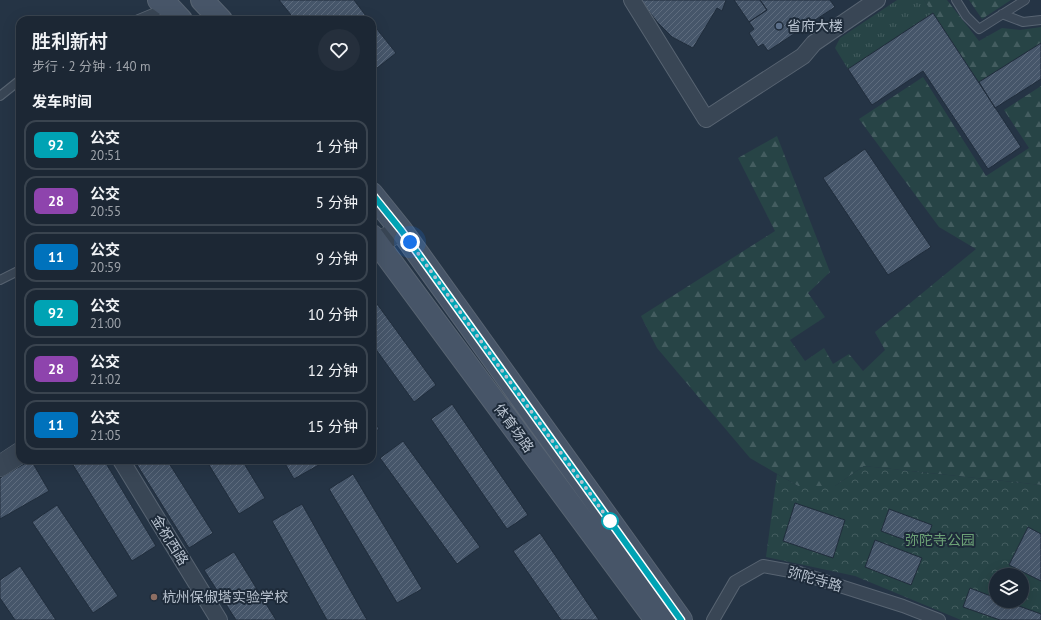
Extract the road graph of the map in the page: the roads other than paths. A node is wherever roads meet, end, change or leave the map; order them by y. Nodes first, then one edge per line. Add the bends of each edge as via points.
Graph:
1 (202, 0) edge
2 (632, 0) edge
3 (877, 0) edge
4 (956, 0) edge
5 (1025, 0) edge
6 (172, 7) edge
7 (1002, 14) junction
8 (147, 16) edge
9 (217, 16) edge
10 (1041, 20) edge
11 (16, 83) edge
12 (0, 96) edge
13 (376, 199) edge
14 (401, 230) junction
15 (376, 241) edge
16 (376, 245) edge
17 (16, 272) edge
18 (0, 280) edge
19 (16, 456) edge
20 (123, 464) edge
21 (0, 466) edge
22 (219, 620) edge
23 (656, 620) edge
24 (681, 620) edge
25 (713, 620) edge
26 (939, 620) edge

1 - 9 main road
2 - 3 street via 706,119 803,56 814,43
4 - 7 lane via 966,16 980,29
5 - 7 lane
6 - 8 lane
7 - 10 lane via 1023,22
11 - 12 lane
13 - 14 main road, 体育场路
14 - 15 street
14 - 24 main road, 体育场路
16 - 23 main road, 体育场路
17 - 18 lane
19 - 21 street
20 - 22 street, 金祝西路
25 - 26 street, 弥陀寺路 via 735,582 763,566 796,572

